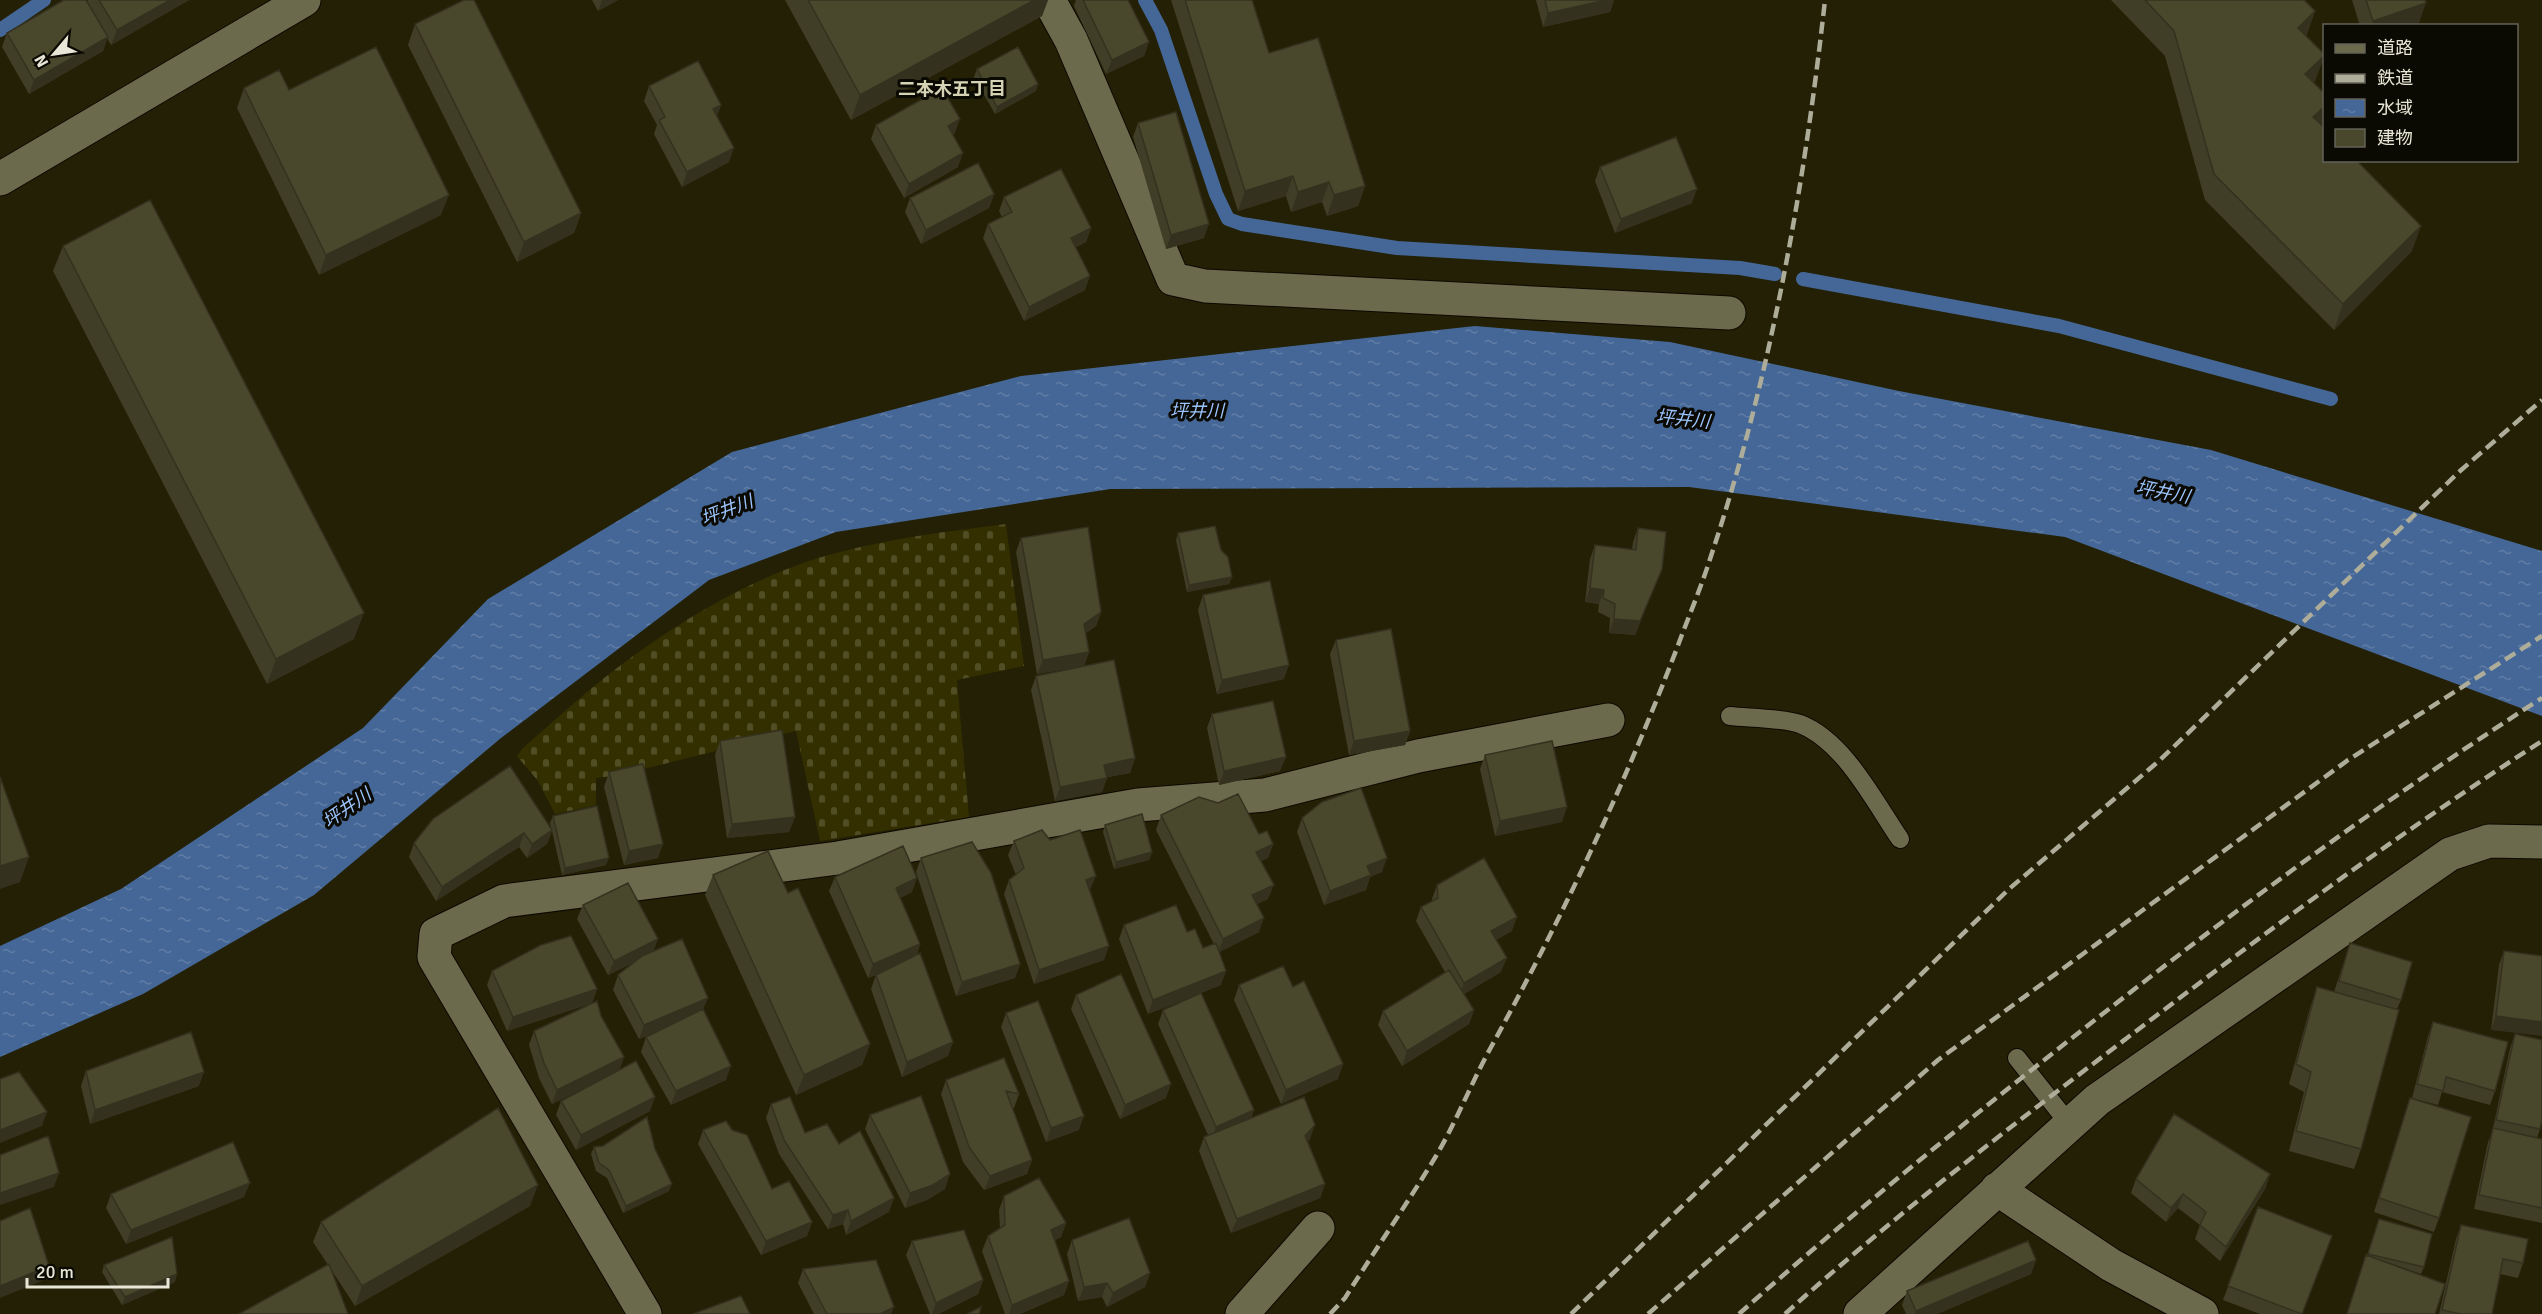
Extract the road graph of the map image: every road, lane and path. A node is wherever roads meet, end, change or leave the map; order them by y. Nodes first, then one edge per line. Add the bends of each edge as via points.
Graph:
1 (304, 0) edge
2 (1049, 0) edge
3 (0, 179) edge
4 (1729, 313) dead end
5 (1730, 716) dead end
6 (1608, 720) dead end
7 (1900, 839) dead end
8 (2542, 842) edge
9 (2017, 1058) dead end
10 (2070, 1125) junction
11 (1997, 1189) junction
12 (1318, 1227) dead end
13 (645, 1314) edge
14 (1242, 1314) edge
15 (1860, 1314) edge
16 (2202, 1314) edge

1 - 3 street
2 - 4 street via 1071,40 1173,279 1204,286
5 - 7 lane via 1798,724 1822,737 1844,758
6 - 13 street via 1418,756 1265,795 1138,805 838,858 504,901 436,934 434,957
8 - 10 street via 2488,841 2450,854 2097,1101
9 - 10 lane
10 - 11 street
11 - 15 street
11 - 16 street via 2111,1265
12 - 14 street

